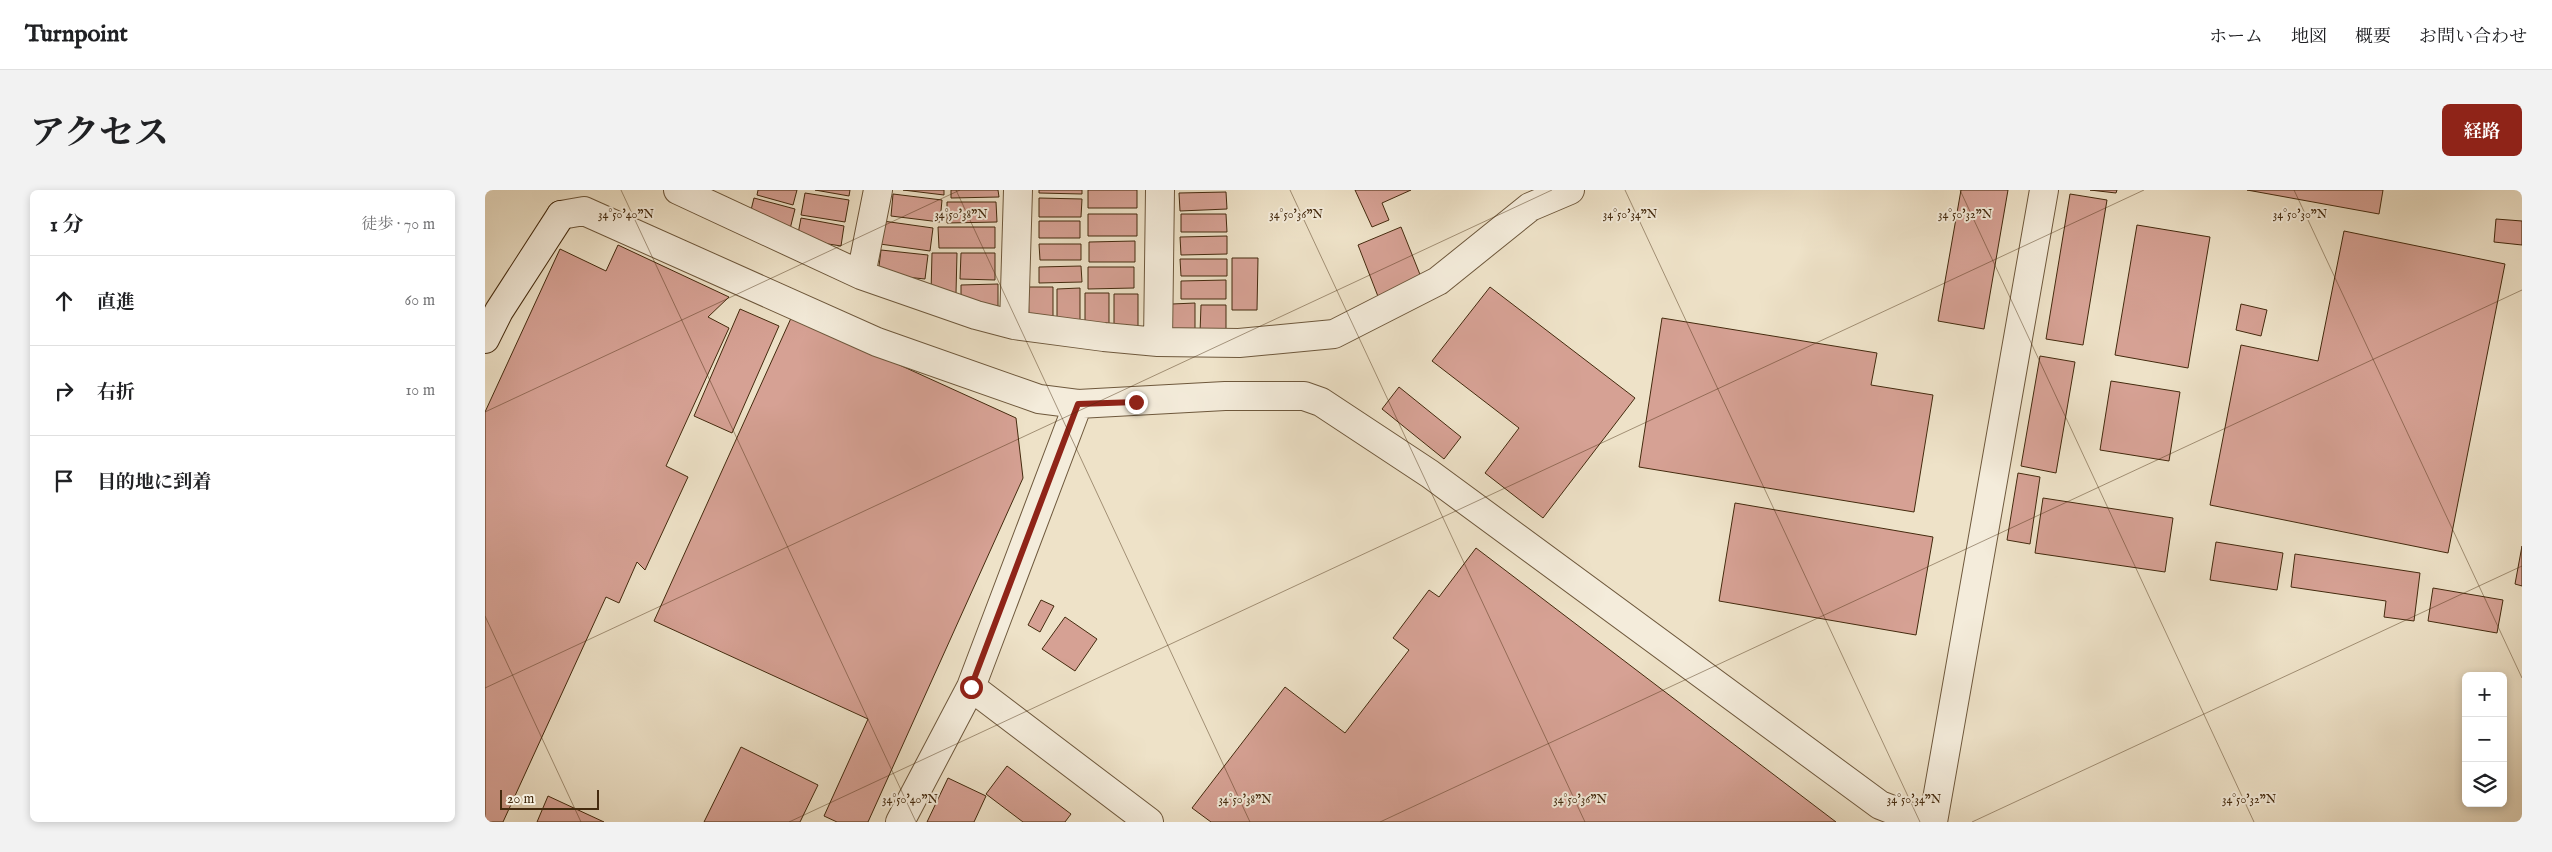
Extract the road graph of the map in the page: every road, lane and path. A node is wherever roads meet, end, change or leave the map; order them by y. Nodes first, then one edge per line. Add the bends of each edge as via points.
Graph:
1 (678, 190) edge
2 (878, 190) edge
3 (1018, 190) edge
4 (1160, 190) edge
5 (1570, 190) edge
6 (2044, 190) edge
7 (726, 201) edge
8 (861, 275) junction
9 (1014, 325) junction
10 (485, 339) edge
11 (1158, 342) junction
12 (1078, 404) junction
13 (971, 687) junction
14 (900, 822) edge
15 (1149, 822) edge
16 (1924, 822) edge
17 (1933, 822) edge

1 - 7 street
2 - 8 street
3 - 9 street
4 - 11 street
5 - 11 street via 1530,206 1438,281 1334,334 1239,343
6 - 17 street
7 - 8 street
8 - 9 street
9 - 11 street
10 - 12 street via 561,215 584,211 877,342 1039,399
12 - 13 street
12 - 16 street via 1225,396 1305,396 1321,402 1430,474 1880,805
13 - 14 street
13 - 15 street

